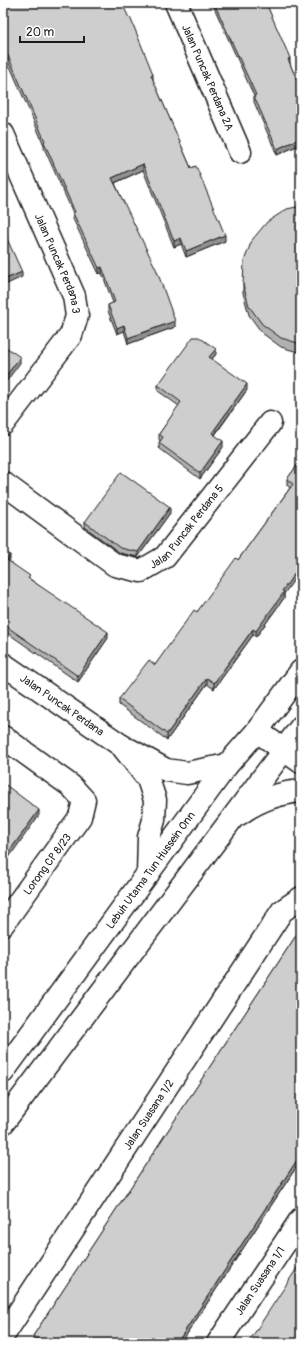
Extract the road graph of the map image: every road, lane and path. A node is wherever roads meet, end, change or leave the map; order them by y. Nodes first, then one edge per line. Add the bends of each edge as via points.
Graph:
1 (176, 3) edge
2 (3, 134) edge
3 (240, 152) dead end
4 (270, 423) dead end
5 (3, 424) edge
6 (3, 484) edge
7 (3, 664) edge
8 (301, 671) edge
9 (301, 727) edge
10 (257, 731) junction
11 (3, 737) edge
12 (122, 746) junction
13 (292, 756) edge
14 (227, 765) junction
15 (301, 791) edge
16 (231, 819) junction
17 (148, 874) junction
18 (301, 898) edge
19 (3, 924) edge
20 (3, 1072) edge
21 (3, 1123) edge
22 (301, 1219) edge
23 (3, 1336) edge
24 (218, 1343) edge

1 - 3 street, Jalan Puncak Perdana 2A
2 - 5 street, Jalan Puncak Perdana 3 via 74,296 77,316 71,335
4 - 6 street, Jalan Puncak Perdana 5 via 165,557 141,571 115,565
7 - 12 street, Jalan Puncak Perdana
8 - 10 street, Lebuh Utama Tun Hussein Onn
9 - 13 street
10 - 13 street
10 - 14 street, Lebuh Utama Tun Hussein Onn
11 - 19 street, Lorong CP 8/23 via 71,786 84,800 80,817
12 - 14 street via 166,770 187,773
12 - 17 street via 148,779 155,800 154,820 149,837
13 - 16 street
14 - 17 street, Lebuh Utama Tun Hussein Onn
15 - 16 street via 263,800
16 - 21 street
17 - 20 street, Lebuh Utama Tun Hussein Onn
18 - 23 street, Jalan Suasana 1/2 via 282,911
22 - 24 street, Jalan Suasana 1/1

